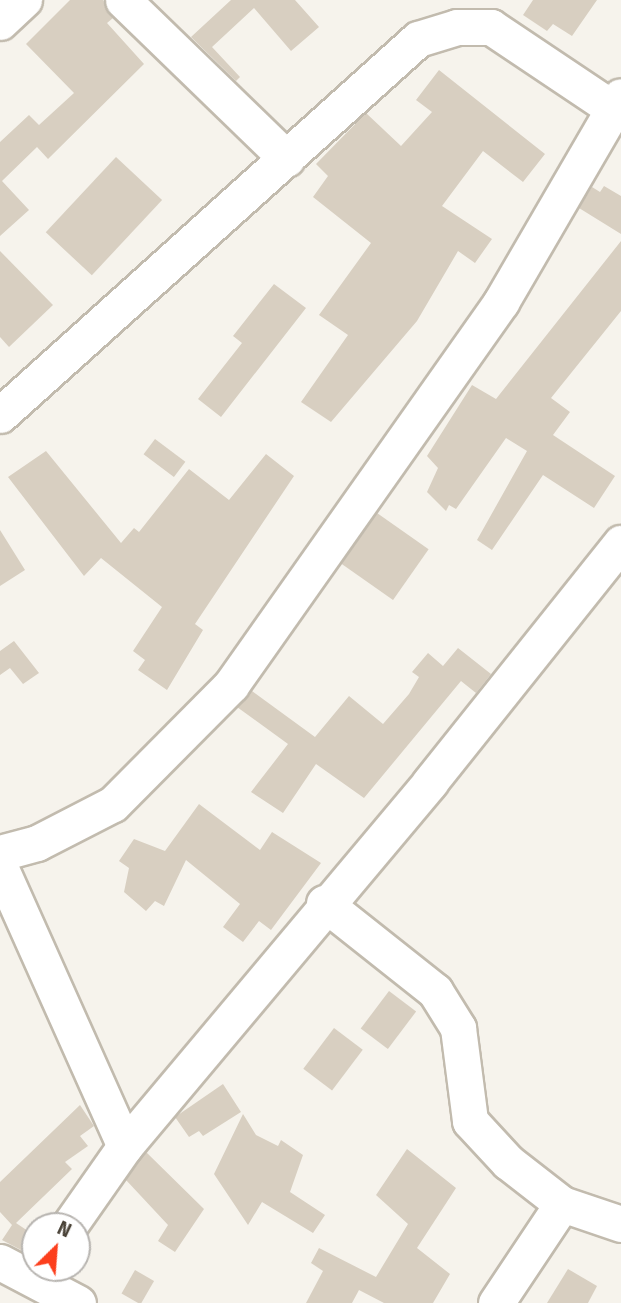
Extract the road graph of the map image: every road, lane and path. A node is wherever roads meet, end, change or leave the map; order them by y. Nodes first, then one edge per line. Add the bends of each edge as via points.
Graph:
1 (24, 0) edge
2 (124, 0) edge
3 (0, 22) edge
4 (617, 102) edge
5 (287, 159) junction
6 (0, 415) edge
7 (621, 543) edge
8 (0, 853) edge
9 (0, 867) edge
10 (324, 903) junction
11 (125, 1146) junction
12 (562, 1204) junction
13 (79, 1212) edge
14 (621, 1224) edge
15 (0, 1262) edge
16 (21, 1268) edge
17 (49, 1282) edge
18 (78, 1303) edge
19 (496, 1303) edge

1 - 3 street
2 - 5 street
4 - 5 street via 508,34 465,26 406,47
4 - 8 street via 501,302 231,685 113,804 37,843
5 - 6 street
7 - 10 street via 430,782
9 - 11 street
10 - 11 street
10 - 12 street via 435,991 458,1028 470,1121 508,1162
11 - 13 street
12 - 14 street
12 - 19 street
15 - 16 street
17 - 18 street

